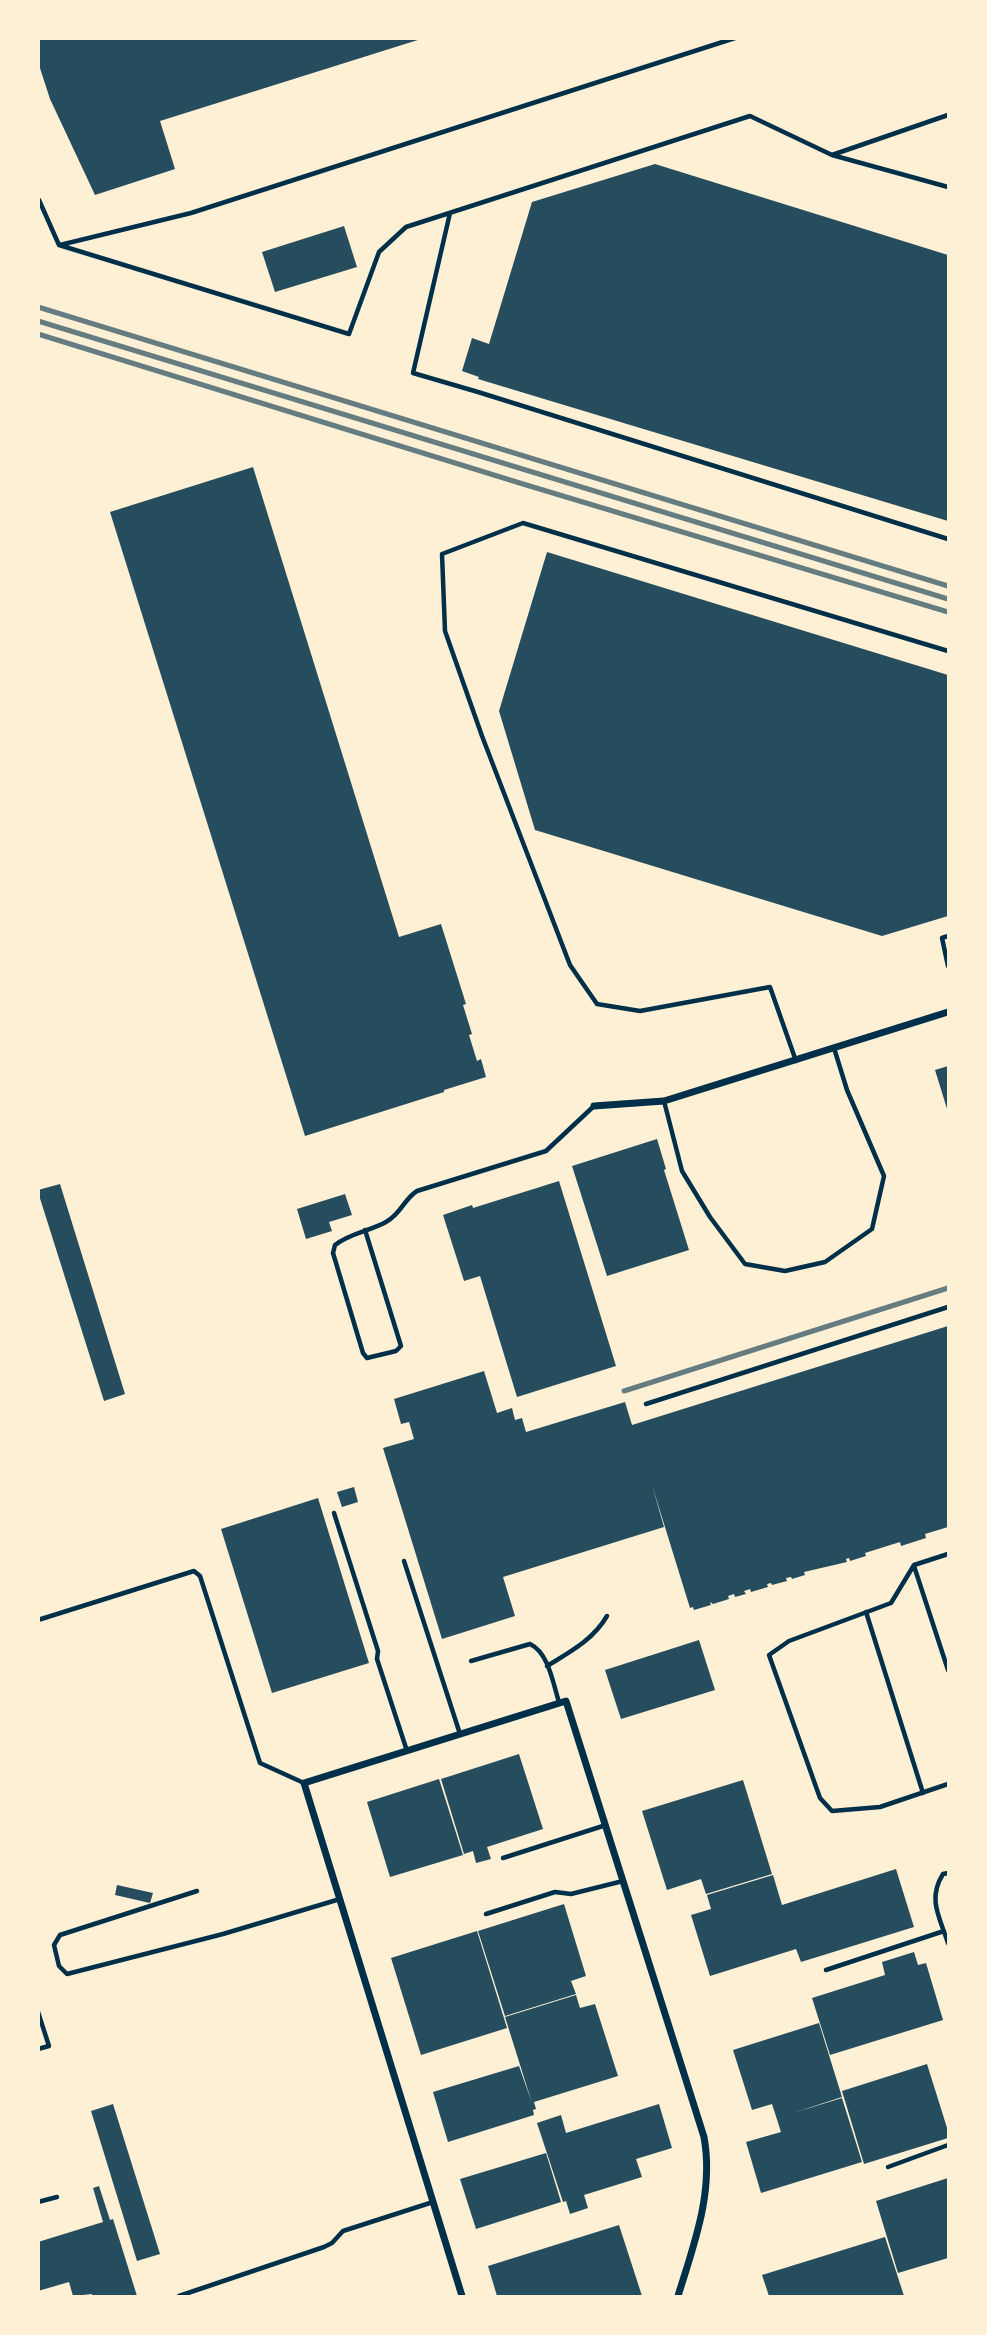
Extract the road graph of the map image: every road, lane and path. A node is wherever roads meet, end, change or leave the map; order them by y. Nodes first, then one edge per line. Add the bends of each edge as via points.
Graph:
1 (735, 38) edge
2 (948, 115) edge
3 (832, 155) junction
4 (948, 187) edge
5 (39, 199) edge
6 (450, 213) junction
7 (60, 245) junction
8 (948, 539) edge
9 (948, 651) edge
10 (948, 936) edge
11 (948, 966) edge
12 (948, 1012) edge
13 (834, 1048) junction
14 (796, 1060) junction
15 (664, 1101) junction
16 (593, 1106) joint
17 (365, 1230) junction
18 (948, 1307) edge
19 (646, 1404) dead end
20 (334, 1513) dead end
21 (948, 1554) edge
22 (404, 1561) dead end
23 (914, 1565) junction
24 (866, 1612) junction
25 (607, 1616) dead end
26 (38, 1620) edge
27 (471, 1661) dead end
28 (547, 1666) junction
29 (948, 1670) edge
30 (562, 1702) junction
31 (460, 1734) junction
32 (407, 1751) junction
33 (304, 1783) junction
34 (948, 1784) edge
35 (923, 1793) junction
36 (607, 1824) junction
37 (503, 1858) dead end
38 (948, 1873) edge
39 (624, 1880) junction
40 (197, 1891) dead end
41 (340, 1899) junction
42 (486, 1914) dead end
43 (944, 1931) junction
44 (948, 1943) edge
45 (826, 1970) dead end
46 (38, 2012) edge
47 (38, 2049) edge
48 (948, 2145) edge
49 (888, 2167) dead end
50 (57, 2197) dead end
51 (38, 2202) edge
52 (433, 2202) junction
53 (179, 2297) edge
54 (461, 2297) edge
55 (678, 2297) edge

1 - 7 lane via 191,213
2 - 3 lane
3 - 4 lane
3 - 6 lane via 750,116
5 - 7 lane
6 - 7 lane via 406,227 379,252 349,334
6 - 8 lane via 413,373
9 - 14 lane via 523,523 442,554 445,632 570,965 597,1004 640,1011 770,987
10 - 11 lane via 942,938
12 - 13 street
13 - 14 street
13 - 15 lane via 884,1176 872,1229 825,1262 785,1271 745,1264 682,1171
14 - 15 street
15 - 16 street
16 - 17 lane via 546,1151 418,1191 407,1198 400,1212
17 - 17 lane via 335,1245 333,1253 367,1358 401,1346
18 - 19 lane
20 - 32 lane
21 - 23 lane
22 - 31 lane
23 - 24 lane via 891,1603
23 - 29 lane
24 - 35 lane
24 - 35 lane via 789,1641 769,1655 820,1798 832,1811 880,1807
25 - 28 lane via 599,1630
26 - 33 lane via 194,1571 200,1576 260,1763
27 - 28 lane via 530,1644 537,1647
28 - 30 lane
30 - 31 street
30 - 36 street
31 - 32 street
32 - 33 street
33 - 41 street
34 - 35 lane
36 - 37 lane
36 - 39 street
38 - 43 lane via 935,1886 933,1898
39 - 42 lane via 571,1894 555,1892
39 - 55 street via 708,2157 698,2232
40 - 41 lane via 60,1935 54,1945 59,1966 67,1974
41 - 52 street
43 - 44 lane
43 - 45 lane
46 - 47 lane via 49,2046
48 - 49 lane
50 - 51 lane
52 - 53 lane via 348,2229 324,2247
52 - 54 street

